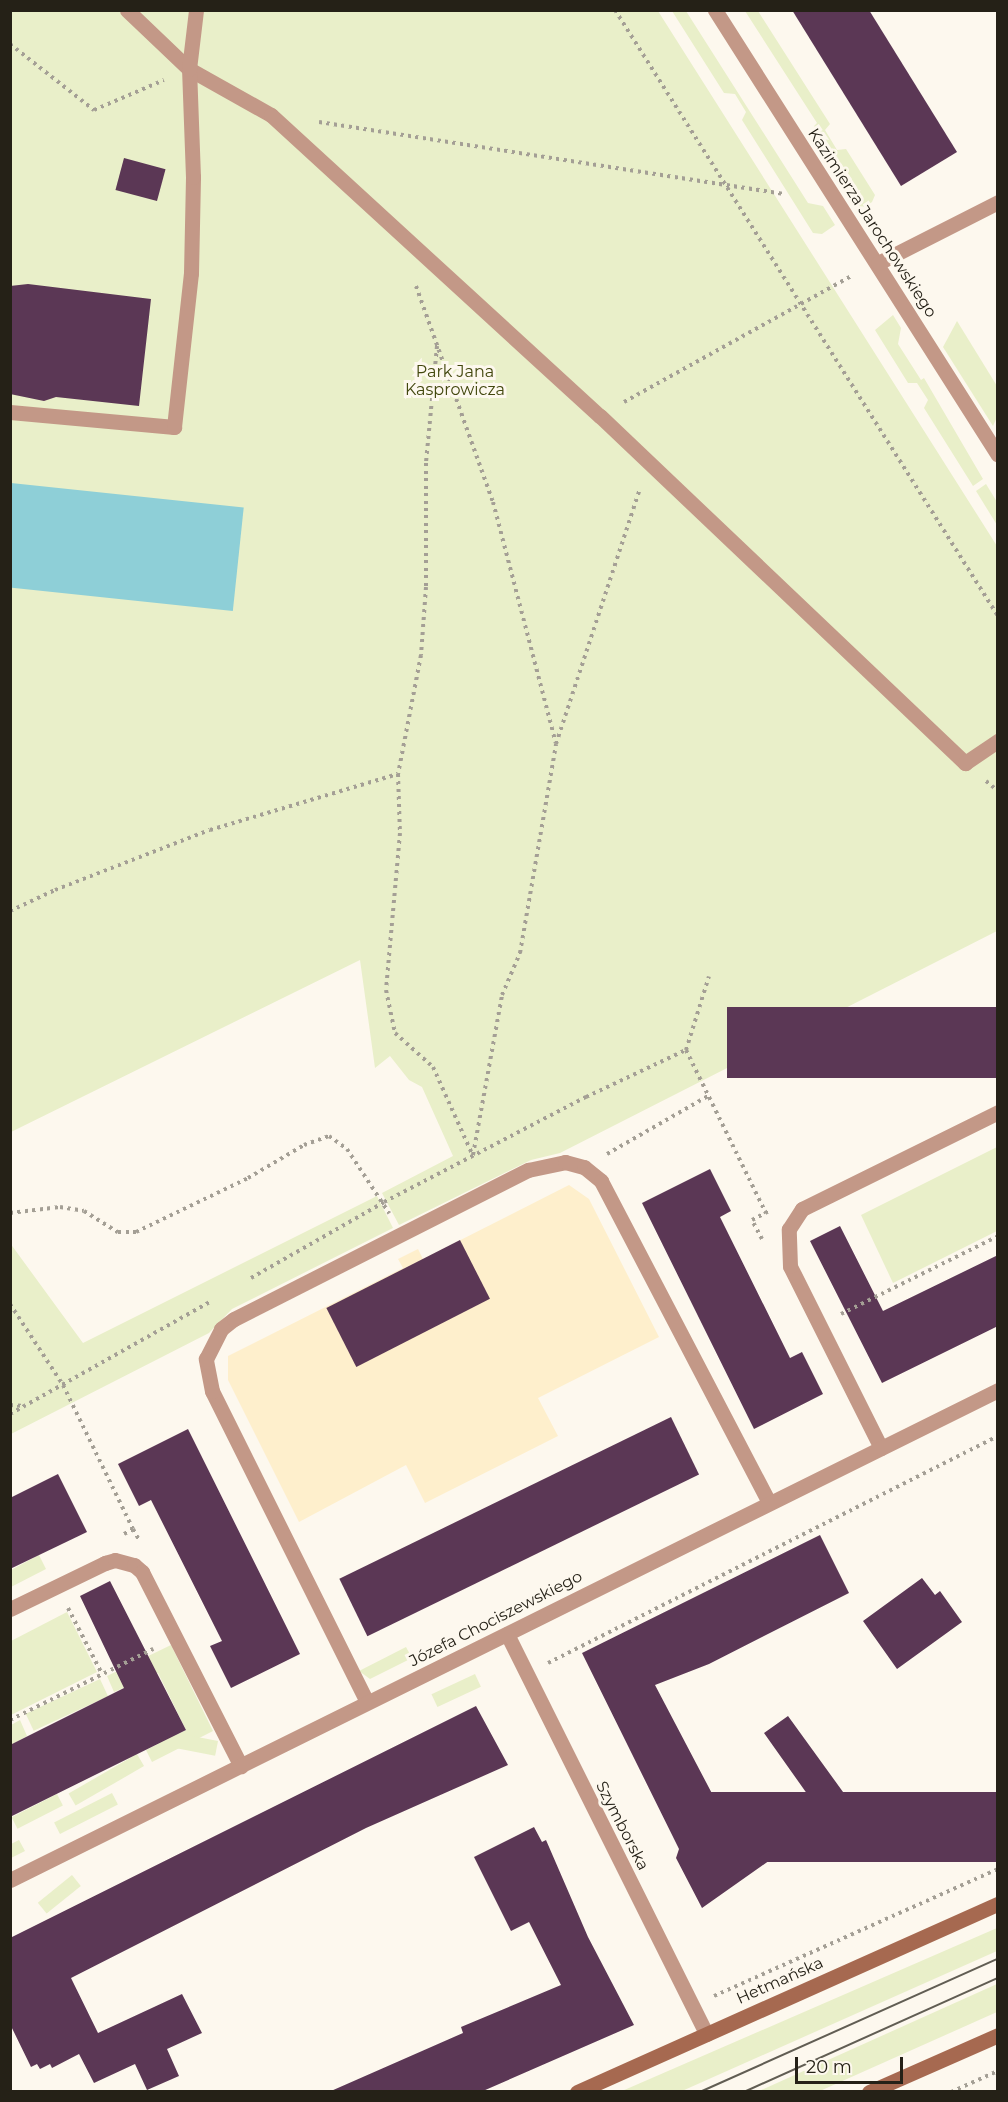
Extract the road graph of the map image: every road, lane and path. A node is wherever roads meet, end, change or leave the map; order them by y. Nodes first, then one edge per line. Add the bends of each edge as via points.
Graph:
1 (127, 10) edge
2 (196, 10) edge
3 (615, 10) edge
4 (716, 10) edge
5 (10, 44) edge
6 (189, 69) junction
7 (317, 122) dead end
8 (726, 185) junction
9 (782, 194) dead end
10 (998, 202) edge
11 (878, 263) junction
12 (837, 282) dead end
13 (415, 283) dead end
14 (800, 302) junction
15 (438, 346) junction
16 (10, 412) edge
17 (600, 416) junction
18 (998, 455) edge
19 (650, 463) junction
20 (998, 616) edge
21 (998, 741) edge
22 (556, 744) junction
23 (398, 774) junction
24 (10, 911) edge
25 (710, 976) dead end
26 (687, 1050) junction
27 (708, 1096) junction
28 (998, 1112) edge
29 (473, 1156) junction
30 (584, 1167) junction
31 (384, 1202) dead end
32 (775, 1207) dead end
33 (10, 1213) edge
34 (766, 1213) junction
35 (998, 1236) edge
36 (767, 1250) dead end
37 (10, 1304) edge
38 (819, 1324) junction
39 (998, 1390) edge
40 (10, 1405) edge
41 (26, 1406) dead end
42 (998, 1436) edge
43 (881, 1448) junction
44 (769, 1503) junction
45 (134, 1529) dead end
46 (57, 1586) junction
47 (10, 1609) edge
48 (507, 1634) junction
49 (176, 1638) junction
50 (102, 1674) junction
51 (552, 1674) dead end
52 (368, 1702) junction
53 (10, 1720) edge
54 (241, 1766) junction
55 (998, 1869) edge
56 (10, 1880) edge
57 (998, 1904) edge
58 (709, 1986) dead end
59 (706, 2034) junction
60 (998, 2035) edge
61 (998, 2071) edge
62 (577, 2091) edge
63 (869, 2091) edge
64 (951, 2091) edge

1 - 6 street
2 - 6 street
3 - 8 path
4 - 11 street, Kazimierza Jarochowskiego
5 - 6 path via 94,110
6 - 16 street via 192,273 174,427
6 - 17 street via 270,115
7 - 8 path
8 - 9 path
8 - 14 path
10 - 11 street
11 - 18 street, Kazimierza Jarochowskiego
12 - 14 path
13 - 15 path
14 - 17 path
14 - 20 path
15 - 22 path via 493,502
15 - 23 path via 426,463 421,656
17 - 19 street
19 - 21 street via 965,763
19 - 22 path
22 - 29 path via 520,953 502,995
23 - 24 path via 210,830
23 - 29 path via 400,833 386,990 395,1033 433,1067
25 - 26 path
26 - 27 path
26 - 29 path
27 - 30 path
27 - 34 path
28 - 38 street via 813,1203 794,1218 786,1241 790,1266
30 - 44 street via 613,1197
30 - 52 street via 547,1163 528,1170 234,1319 212,1343 206,1367 212,1391
31 - 33 path via 347,1149 329,1136 136,1232 118,1232 84,1211 60,1207
32 - 34 path
34 - 36 path via 752,1220
35 - 38 path
37 - 45 path via 63,1385
38 - 43 street
39 - 43 street, Józefa Chociszewskiego
40 - 41 path
42 - 51 path via 547,1663
43 - 44 street, Józefa Chociszewskiego
44 - 48 street, Józefa Chociszewskiego
46 - 47 street
46 - 49 street via 115,1560 134,1564 142,1572
46 - 50 path
48 - 52 street, Józefa Chociszewskiego
48 - 59 street, Szymborska
49 - 50 path
49 - 54 street
50 - 53 path
52 - 54 street, Józefa Chociszewskiego
54 - 56 street, Józefa Chociszewskiego
55 - 58 path via 714,1996
57 - 59 main road, Hetmańska
59 - 62 main road, Hetmańska
60 - 63 main road
61 - 64 path

